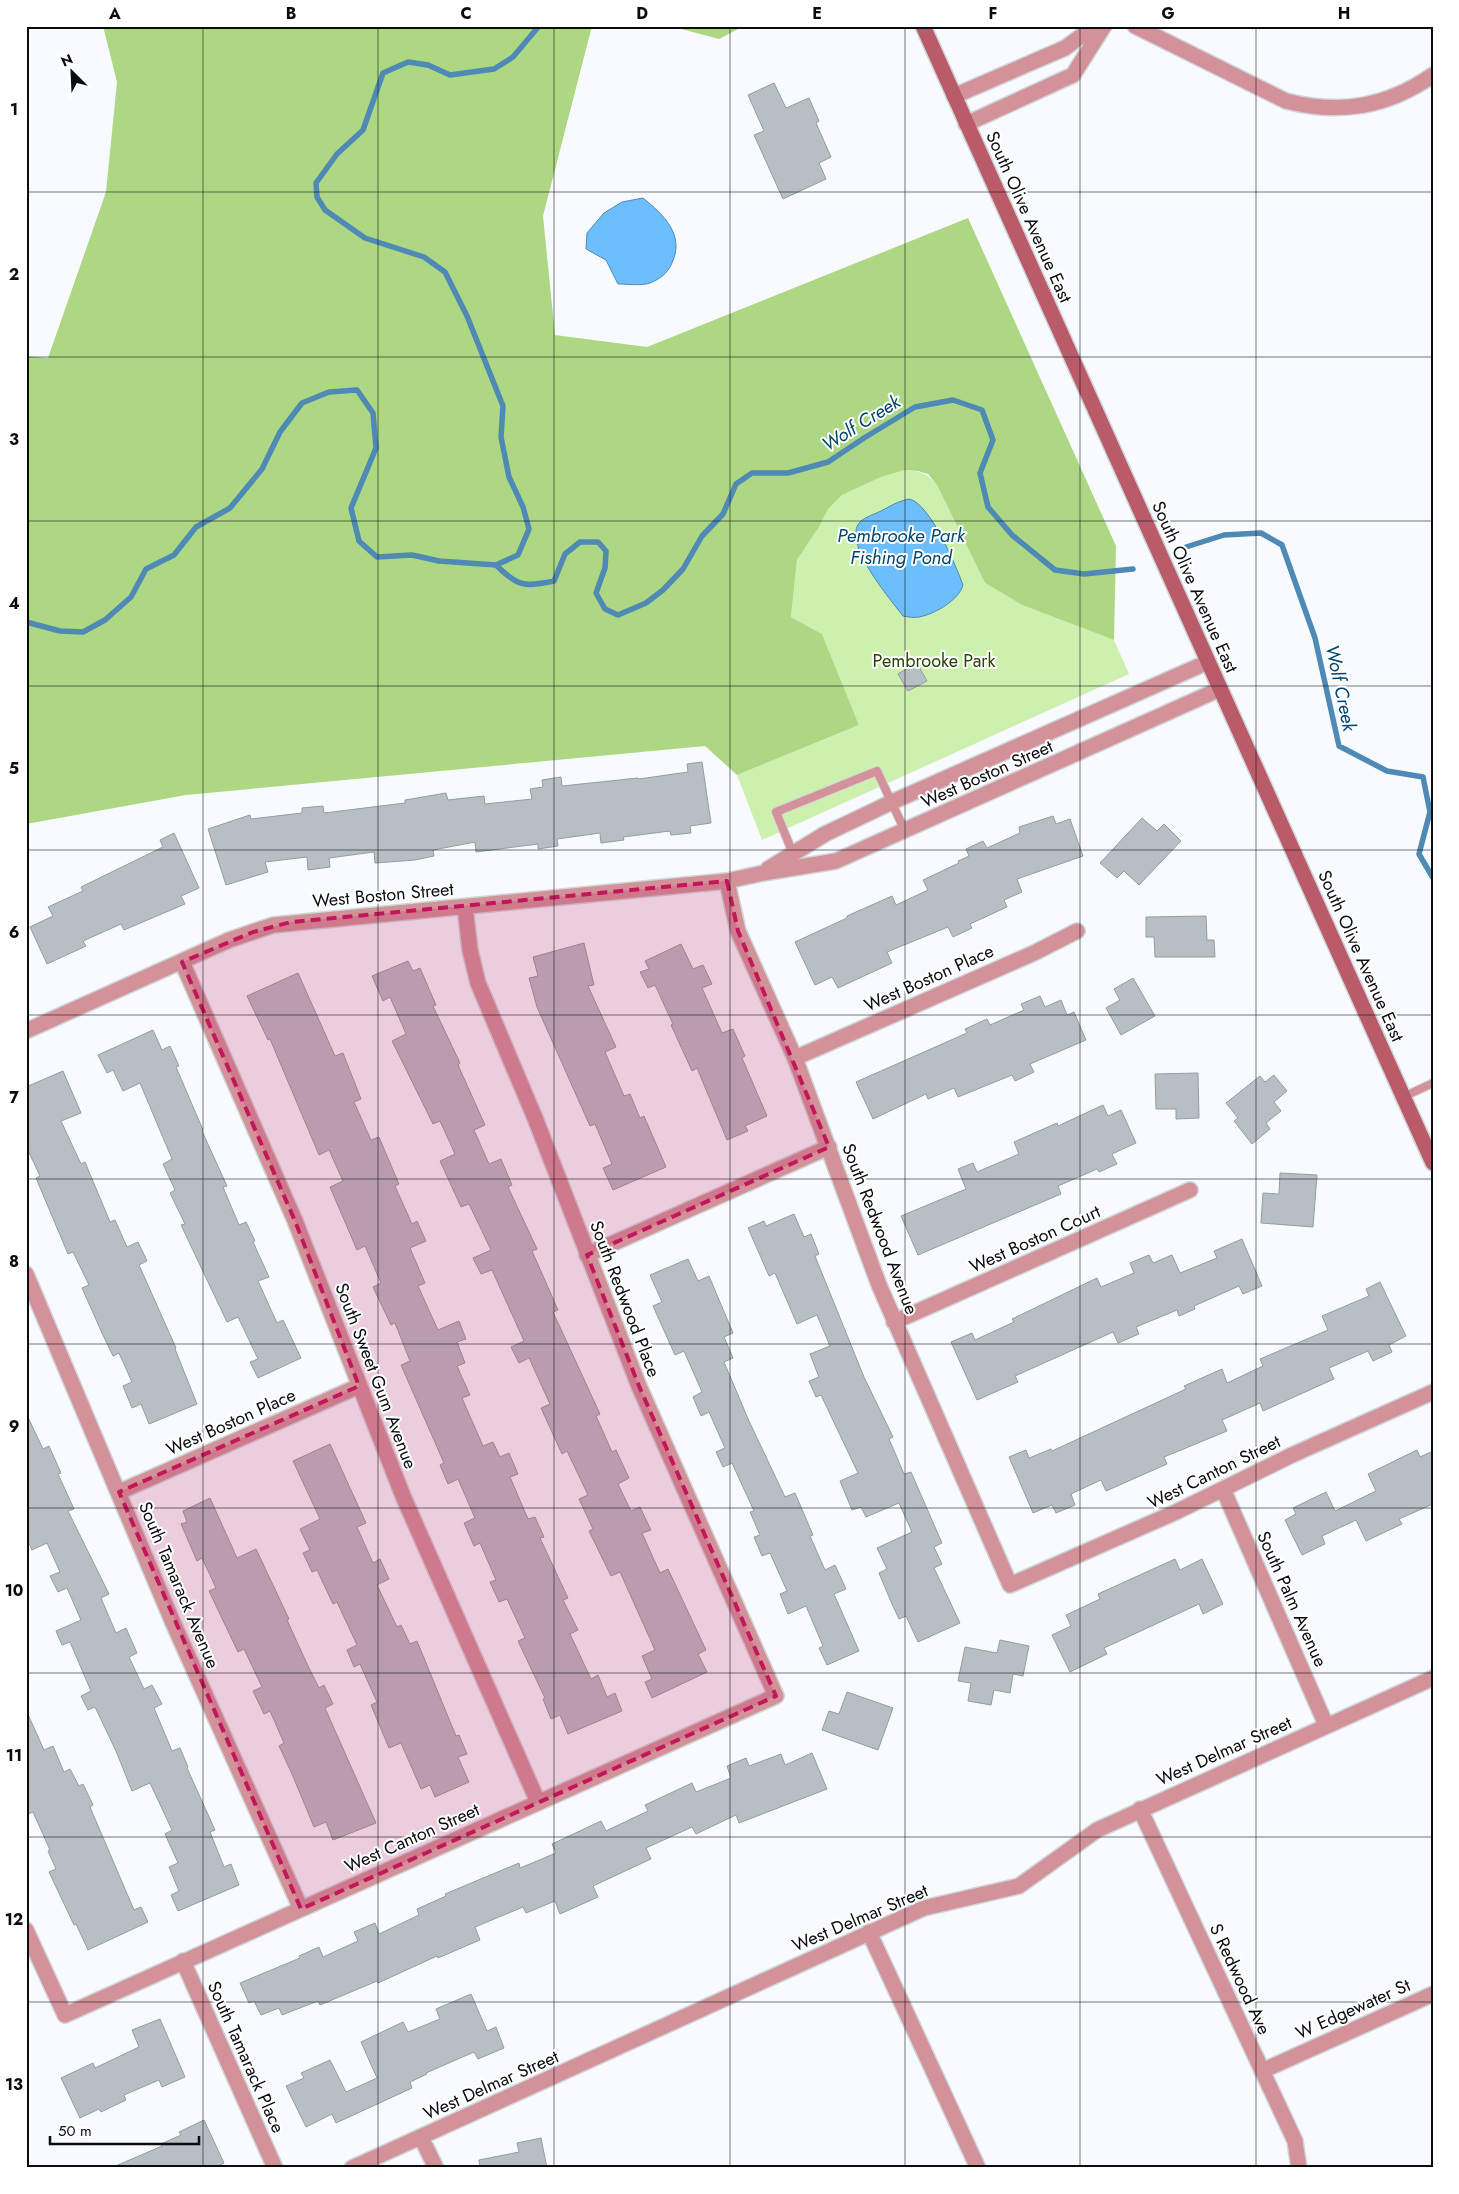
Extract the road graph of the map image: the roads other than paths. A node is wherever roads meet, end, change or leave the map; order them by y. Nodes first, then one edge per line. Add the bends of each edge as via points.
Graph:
1 (923, 26) edge
2 (1095, 26) edge
3 (1104, 26) edge
4 (1135, 26) edge
5 (1433, 75) edge
6 (954, 96) junction
7 (966, 124) junction
8 (1208, 662) junction
9 (1220, 689) junction
10 (892, 802) junction
11 (905, 831) junction
12 (796, 860) junction
13 (726, 881) junction
14 (465, 907) junction
15 (1076, 931) dead end
16 (182, 962) junction
17 (26, 1032) edge
18 (795, 1058) junction
19 (1433, 1083) edge
20 (1403, 1097) junction
21 (829, 1146) junction
22 (1433, 1163) edge
23 (1190, 1190) dead end
24 (587, 1255) junction
25 (26, 1274) edge
26 (894, 1322) junction
27 (359, 1386) junction
28 (1433, 1392) edge
29 (1223, 1489) junction
30 (119, 1492) junction
31 (1010, 1585) joint
32 (1433, 1678) edge
33 (776, 1696) joint
34 (1326, 1725) junction
35 (538, 1802) junction
36 (1140, 1809) junction
37 (301, 1909) junction
38 (26, 1930) edge
39 (869, 1932) junction
40 (183, 1961) junction
41 (1433, 1994) edge
42 (1262, 2071) junction
43 (421, 2137) junction
44 (275, 2168) edge
45 (352, 2168) edge
46 (436, 2168) edge
47 (978, 2168) edge
48 (1299, 2168) edge

1 - 6 street, South Olive Avenue East
2 - 6 street via 1065,48
3 - 7 street via 1073,75
4 - 5 street via 1286,101 1312,107 1356,106 1382,100 1403,93
6 - 7 street, South Olive Avenue East
7 - 8 street, South Olive Avenue East
8 - 9 street, South Olive Avenue East
8 - 10 street, West Boston Street
9 - 11 street, West Boston Street
9 - 20 street, South Olive Avenue East
10 - 11 lane
10 - 12 street, West Boston Street via 825,834
10 - 12 lane via 877,771 776,812
11 - 12 street, West Boston Street via 836,861
12 - 13 street, West Boston Street via 763,873
13 - 14 street, West Boston Street
13 - 18 street, South Redwood Avenue via 738,931
14 - 16 street, West Boston Street via 273,926 230,940
14 - 24 street, South Redwood Place via 478,983 535,1118
15 - 18 street, West Boston Place
16 - 17 street, West Boston Street
16 - 27 street, South Sweet Gum Avenue via 295,1221
18 - 21 street, South Redwood Avenue
19 - 20 lane
20 - 22 street, South Olive Avenue East
21 - 24 street
21 - 26 street, South Redwood Avenue
23 - 26 street, West Boston Court
24 - 33 street, South Redwood Place via 639,1386
25 - 30 street, South Tamarack Avenue
26 - 31 street, South Redwood Avenue
27 - 30 street, West Boston Place
27 - 35 street, South Sweet Gum Avenue via 410,1513
28 - 29 street, West Canton Street
29 - 31 street, West Canton Street
29 - 34 street, South Palm Avenue
30 - 37 street, South Tamarack Avenue via 173,1623
32 - 34 street, West Delmar Street
33 - 35 street, West Canton Street
34 - 36 street, West Delmar Street
35 - 37 street, West Canton Street
36 - 39 street, West Delmar Street via 1097,1830 1019,1886 924,1908
36 - 42 street, S Redwood Ave
37 - 40 street, West Canton Street
38 - 40 street, West Canton Street via 65,2015
39 - 43 street, West Delmar Street
39 - 47 street
40 - 44 street, South Tamarack Place
41 - 42 street, W Edgewater St
42 - 48 street, S Redwood Ave via 1294,2141
43 - 45 street, West Delmar Street
43 - 46 street

